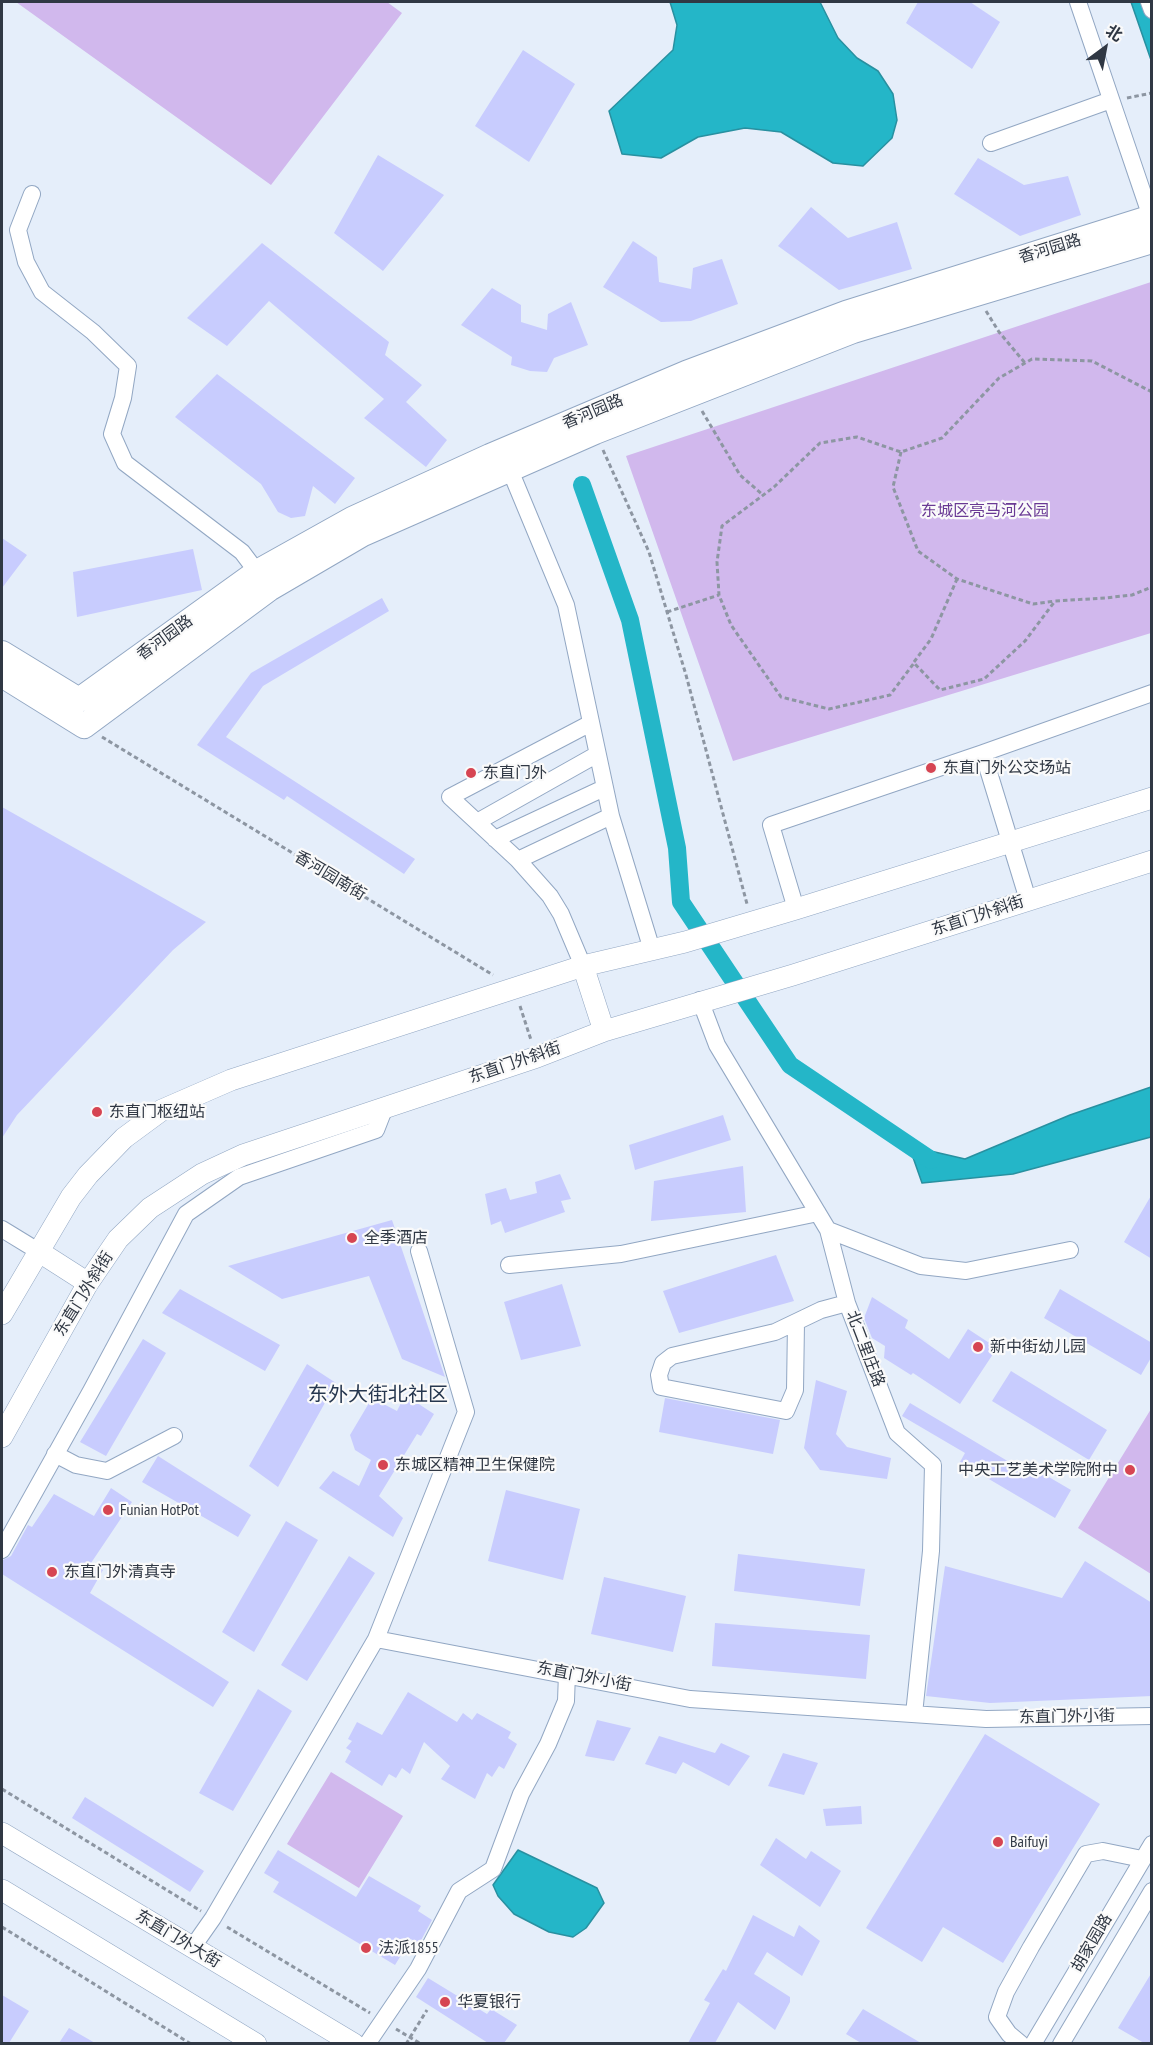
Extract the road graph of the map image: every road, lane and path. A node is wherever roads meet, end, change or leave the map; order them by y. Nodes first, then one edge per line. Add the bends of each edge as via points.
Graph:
1 (1078, 2) edge
2 (1149, 2) edge
3 (1152, 10) edge
4 (1152, 93) edge
5 (1136, 97) dead end
6 (1111, 100) junction
7 (991, 143) dead end
8 (32, 194) dead end
9 (1151, 217) edge
10 (1152, 242) edge
11 (976, 294) junction
12 (1025, 363) junction
13 (693, 393) junction
14 (1152, 393) edge
15 (595, 432) junction
16 (901, 452) junction
17 (510, 470) junction
18 (763, 495) junction
19 (257, 572) junction
20 (957, 579) junction
21 (1152, 587) edge
22 (719, 595) junction
23 (1054, 601) junction
24 (667, 612) junction
25 (2, 653) edge
26 (914, 663) junction
27 (2, 675) edge
28 (1152, 693) edge
29 (591, 723) junction
30 (84, 726) junction
31 (983, 753) junction
32 (596, 755) junction
33 (604, 788) junction
34 (1152, 798) edge
35 (610, 816) junction
36 (477, 822) junction
37 (495, 839) junction
38 (1010, 842) junction
39 (518, 860) junction
40 (1152, 861) edge
41 (1028, 900) junction
42 (796, 909) junction
43 (751, 922) junction
44 (652, 950) junction
45 (583, 966) junction
46 (514, 991) junction
47 (700, 1000) junction
48 (604, 1030) junction
49 (537, 1057) junction
50 (386, 1107) junction
51 (818, 1213) junction
52 (2, 1228) edge
53 (828, 1230) junction
54 (1070, 1250) dead end
55 (38, 1251) junction
56 (419, 1251) dead end
57 (509, 1265) dead end
58 (88, 1283) junction
59 (847, 1303) junction
60 (2, 1314) edge
61 (796, 1323) junction
62 (174, 1436) dead end
63 (2, 1437) edge
64 (55, 1454) junction
65 (2, 1550) edge
66 (375, 1639) junction
67 (567, 1673) junction
68 (914, 1714) junction
69 (1152, 1716) edge
70 (2, 1833) edge
71 (1152, 1844) edge
72 (1142, 1859) junction
73 (2, 1890) edge
74 (1152, 1891) edge
75 (2, 1927) edge
76 (192, 1947) junction
77 (427, 2010) dead end
78 (191, 2043) edge
79 (256, 2043) edge
80 (354, 2043) edge
81 (367, 2043) edge
82 (406, 2043) edge
83 (1021, 2043) edge
84 (1033, 2043) edge
85 (1061, 2043) edge

1 - 6 street
2 - 3 street
4 - 5 path
6 - 7 street
6 - 9 street
8 - 19 street via 18,230 26,262 42,292 128,366 112,434 125,463 242,552
9 - 19 highway, 香河园路 via 846,313 687,373 352,519
10 - 11 highway, 香河园路
11 - 12 path via 999,332
11 - 13 highway, 香河园路 via 853,331
12 - 14 path via 1032,359 1092,361
12 - 16 path via 999,378 942,438
13 - 15 highway, 香河园路
13 - 18 path via 710,429 740,475
15 - 17 highway, 香河园路
15 - 24 path via 649,552
16 - 18 path via 857,437 820,443
16 - 20 path via 893,487 918,551
17 - 29 street via 566,605
17 - 30 highway, 香河园路 via 363,534 269,589
18 - 22 path via 722,526 717,562
19 - 25 highway, 香河园路 via 79,700
20 - 23 path via 1033,604
20 - 26 path via 931,639
21 - 23 path via 1132,595
22 - 24 path
22 - 26 path via 731,625 781,697 829,709 890,695
23 - 26 path via 1025,641 984,679 940,690
24 - 43 path
27 - 30 highway
28 - 31 street
29 - 32 street
29 - 36 street via 450,797
30 - 46 path, 香河园南街 via 491,973
31 - 38 street
31 - 42 street via 771,825
32 - 33 street
32 - 36 street
33 - 35 street
33 - 37 street
34 - 38 main road
35 - 39 street
35 - 44 street
36 - 37 street
37 - 39 street
38 - 41 street
38 - 42 main road
39 - 45 street via 561,914
40 - 41 main road, 东直门外斜街
41 - 47 main road, 东直门外斜街 via 793,975
42 - 43 main road
43 - 44 main road
44 - 45 main road
45 - 46 main road
45 - 48 main road
46 - 49 path
46 - 55 main road via 231,1080 162,1110 124,1138 88,1175
47 - 48 main road, 东直门外斜街
47 - 51 street, 北二里庄路 via 717,1045
48 - 49 main road, 东直门外斜街
49 - 50 main road, 东直门外斜街
50 - 58 main road, 东直门外斜街 via 243,1155 202,1174 150,1208 118,1239
50 - 64 street via 376,1130 239,1177 186,1214
51 - 53 street, 北二里庄路
51 - 57 street via 621,1254
52 - 55 street
53 - 54 street via 921,1266 966,1271
53 - 59 street, 北二里庄路
55 - 58 main road
55 - 60 main road
56 - 66 street via 466,1412
58 - 63 main road, 东直门外斜街
59 - 61 street
59 - 68 street, 北二里庄路 via 897,1433 933,1465 931,1551
61 - 61 street via 775,1332 672,1356 663,1363 661,1387 786,1411 795,1390
62 - 64 street via 107,1471 76,1465
64 - 65 street
66 - 67 street, 东直门外小街
66 - 76 street via 213,1918
67 - 68 street, 东直门外小街 via 690,1699
67 - 81 street via 566,1701 521,1794 493,1869 459,1891 418,1969
68 - 69 street, 东直门外小街 via 986,1719
70 - 76 main road, 东直门外大街
71 - 72 street, 胡家园路
72 - 83 street via 1103,1851 1086,1854 1030,1947 997,2017
72 - 84 street, 胡家园路
73 - 79 main road
74 - 85 street, 胡家园路
75 - 78 path
76 - 80 main road, 东直门外大街
77 - 82 path

